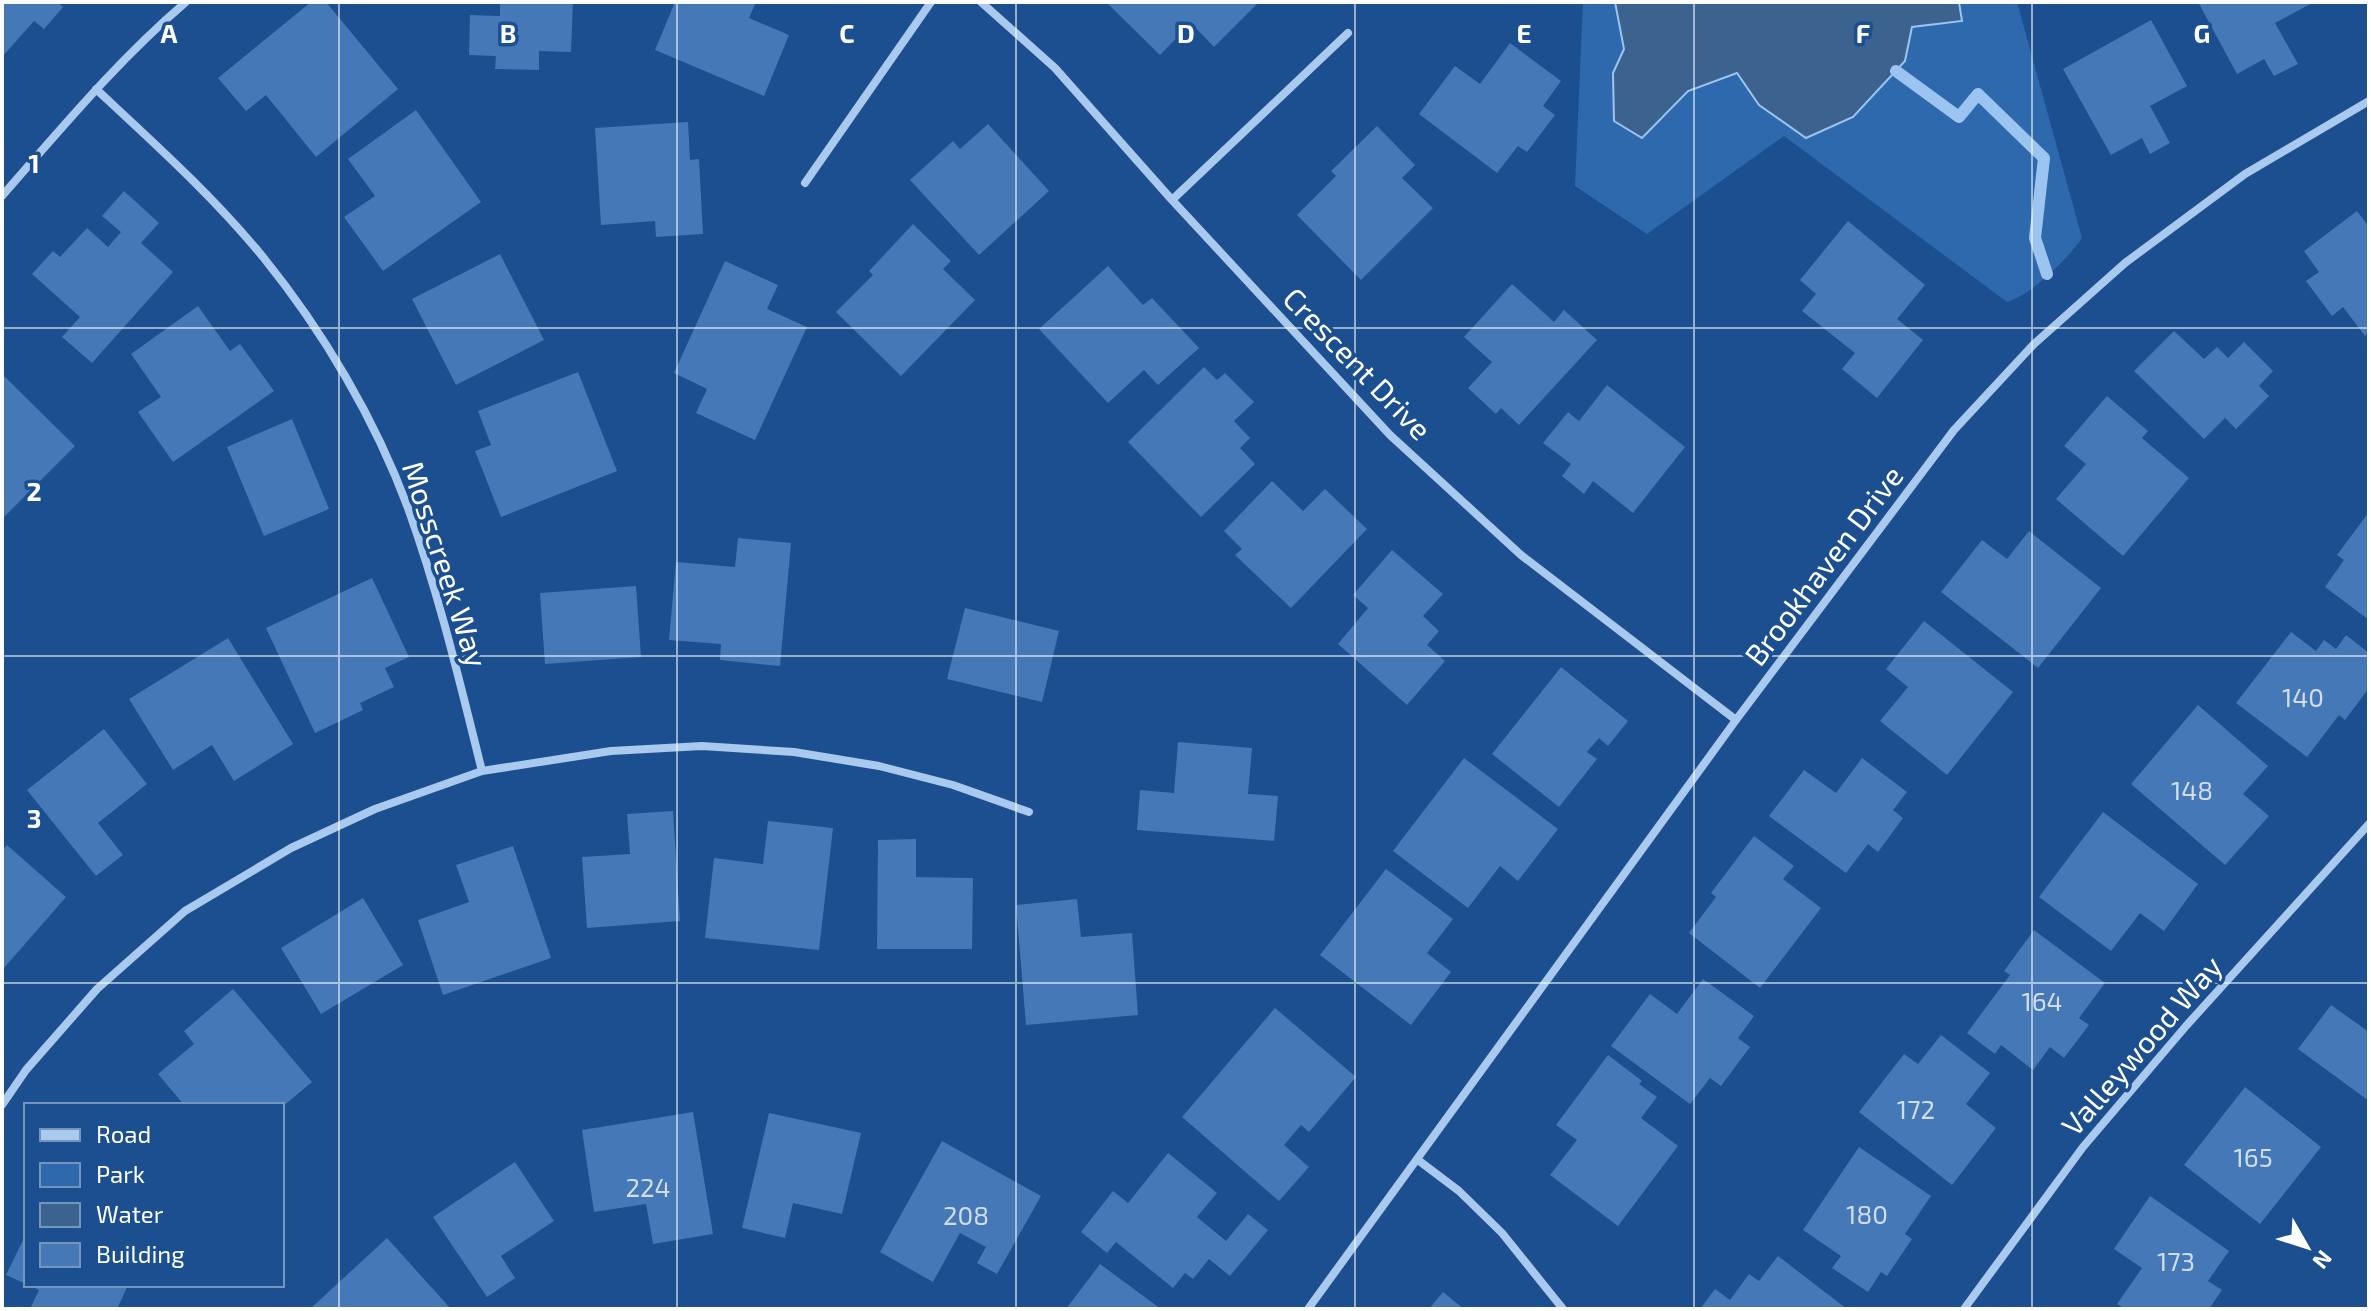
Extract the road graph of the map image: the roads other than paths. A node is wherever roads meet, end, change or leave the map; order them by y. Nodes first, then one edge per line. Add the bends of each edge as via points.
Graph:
1 (186, 2) edge
2 (931, 2) edge
3 (981, 2) edge
4 (1348, 33) dead end
5 (96, 89) junction
6 (2369, 101) edge
7 (805, 183) dead end
8 (2, 196) edge
9 (1172, 200) junction
10 (1736, 720) junction
11 (482, 771) junction
12 (1029, 812) dead end
13 (2369, 824) edge
14 (2, 1105) edge
15 (1418, 1160) junction
16 (1308, 1309) edge
17 (1563, 1309) edge
18 (1964, 1309) edge

1 - 5 street
2 - 7 street
3 - 9 street, Crescent Drive via 1055,68
4 - 9 street
5 - 8 street
5 - 11 street, Mosscreek Way via 204,190 321,337 371,426 407,507 438,600
6 - 10 street, Brookhaven Drive via 2245,174 2125,263 2034,344 1954,430
9 - 10 street, Crescent Drive via 1401,445 1521,555
10 - 15 street, Brookhaven Drive
11 - 12 street via 611,751 702,746 794,752 879,766
11 - 14 street via 375,809 291,848 185,911 97,989
13 - 18 street, Valleywood Way via 2083,1147
15 - 16 street, Brookhaven Drive
15 - 17 street via 1502,1233

